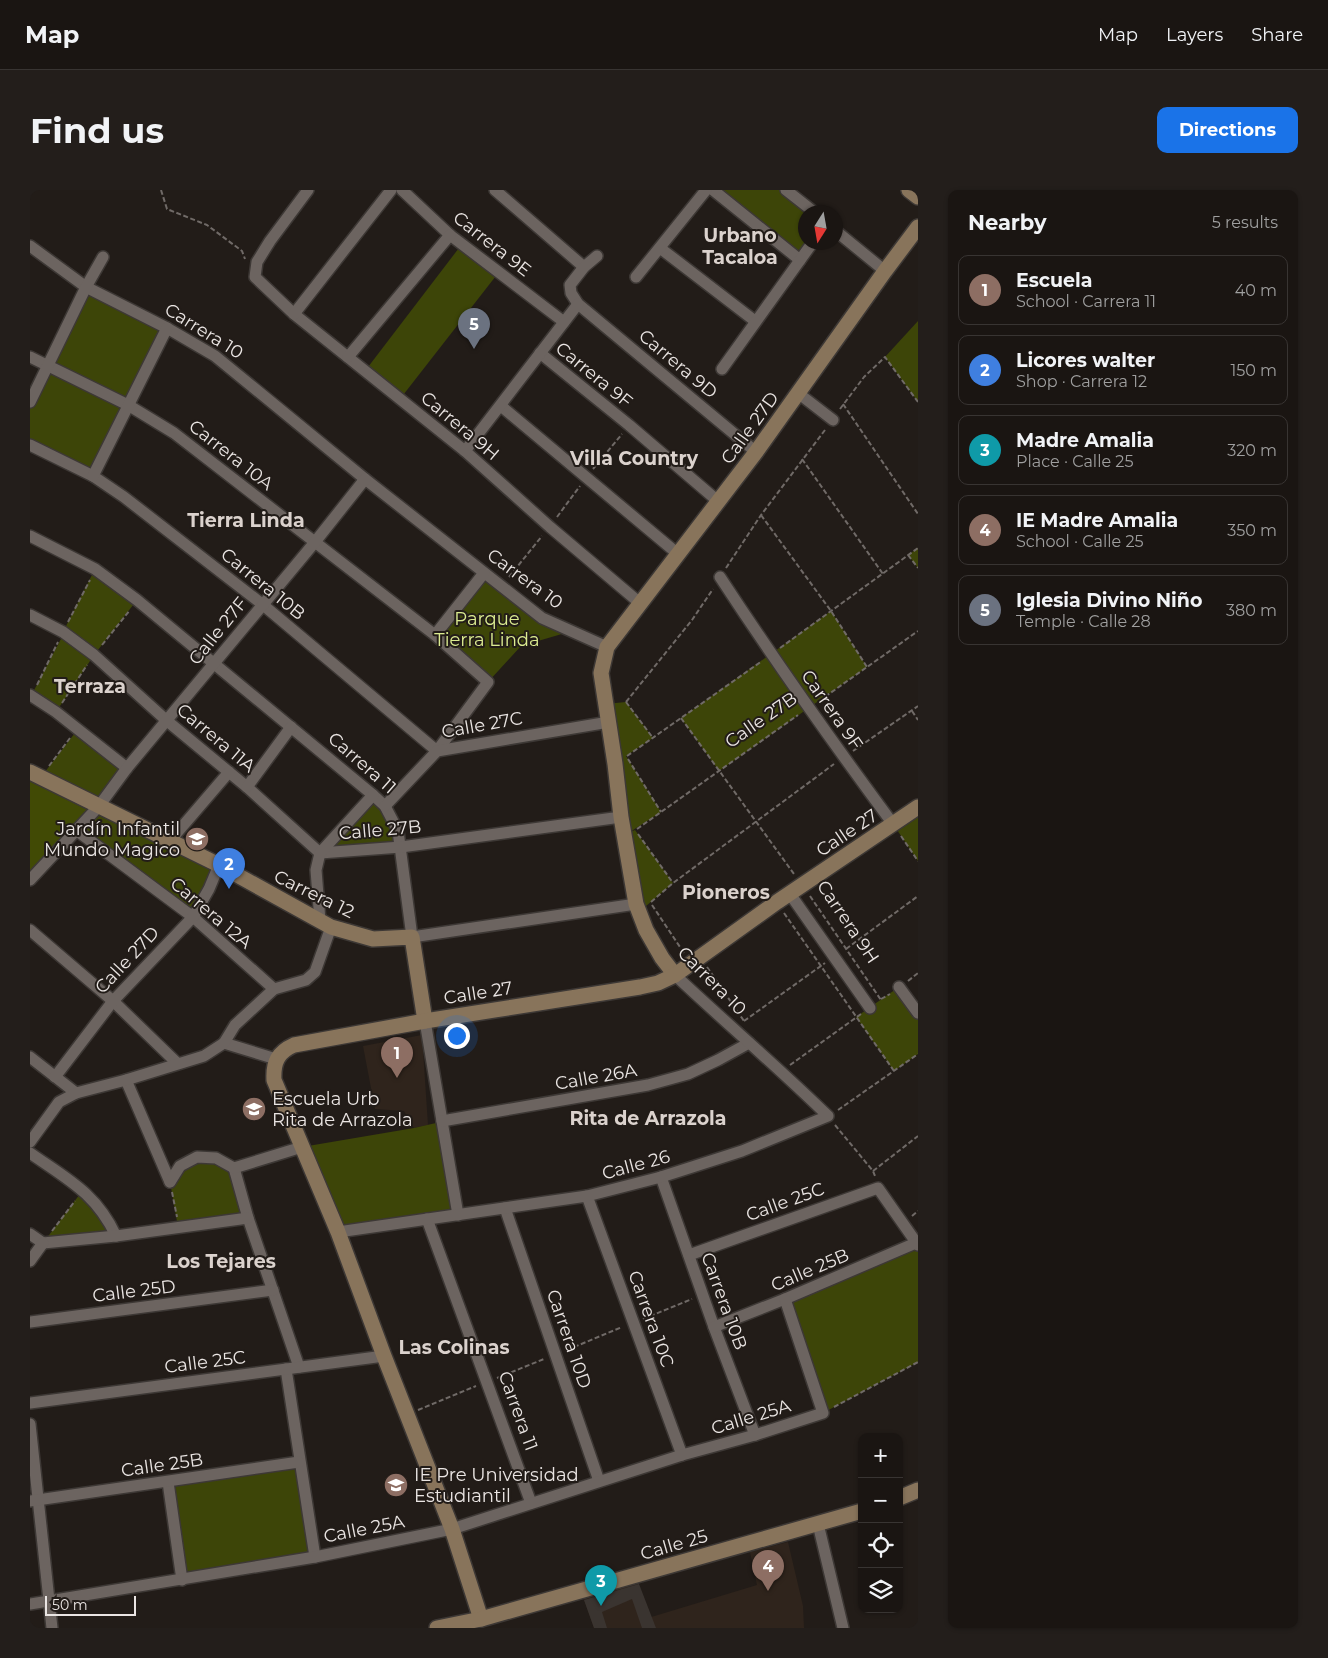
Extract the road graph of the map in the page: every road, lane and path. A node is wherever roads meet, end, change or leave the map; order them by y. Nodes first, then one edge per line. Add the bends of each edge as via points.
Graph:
1 (161, 190) edge
2 (308, 190) edge
3 (391, 190) edge
4 (402, 190) edge
5 (495, 190) edge
6 (706, 190) edge
7 (713, 190) edge
8 (786, 190) edge
9 (909, 190) edge
10 (918, 197) edge
11 (805, 205) edge
12 (918, 227) edge
13 (450, 235) junction
14 (843, 237) edge
15 (30, 246) edge
16 (660, 248) junction
17 (807, 250) edge
18 (597, 256) dead end
19 (103, 257) dead end
20 (245, 259) dead end
21 (800, 260) junction
22 (584, 267) junction
23 (884, 271) junction
24 (636, 277) dead end
25 (86, 288) junction
26 (578, 304) junction
27 (294, 314) junction
28 (564, 322) junction
29 (755, 322) junction
30 (167, 328) junction
31 (540, 353) junction
32 (348, 357) junction
33 (30, 358) edge
34 (48, 366) junction
35 (722, 369) dead end
36 (798, 393) junction
37 (30, 402) edge
38 (918, 402) edge
39 (843, 404) junction
40 (128, 405) junction
41 (501, 406) junction
42 (833, 420) junction
43 (629, 425) junction
44 (30, 445) edge
45 (465, 451) junction
46 (756, 452) junction
47 (802, 460) junction
48 (93, 476) junction
49 (587, 476) junction
50 (365, 479) junction
51 (719, 502) junction
52 (918, 514) edge
53 (761, 515) junction
54 (550, 527) junction
55 (30, 536) edge
56 (315, 542) junction
57 (678, 554) junction
58 (908, 555) dead end
59 (918, 568) edge
60 (95, 569) junction
61 (484, 573) junction
62 (883, 574) dead end
63 (720, 578) junction
64 (501, 587) junction
65 (262, 604) junction
66 (641, 604) junction
67 (30, 615) edge
68 (917, 631) edge
69 (63, 632) junction
70 (435, 635) junction
71 (918, 635) edge
72 (607, 647) junction
73 (214, 664) junction
74 (867, 667) junction
75 (30, 696) edge
76 (918, 706) edge
77 (810, 707) junction
78 (912, 711) junction
79 (681, 718) dead end
80 (166, 720) junction
81 (918, 720) edge
82 (609, 722) junction
83 (78, 728) junction
84 (291, 728) junction
85 (653, 738) dead end
86 (437, 751) junction
87 (627, 757) dead end
88 (843, 757) junction
89 (127, 768) junction
90 (719, 771) junction
91 (229, 772) junction
92 (35, 775) edge
93 (247, 787) junction
94 (373, 795) junction
95 (99, 806) junction
96 (385, 806) junction
97 (918, 807) edge
98 (661, 812) junction
99 (621, 817) junction
100 (756, 821) junction
101 (893, 824) junction
102 (76, 830) junction
103 (169, 842) junction
104 (401, 847) junction
105 (320, 853) junction
106 (918, 861) edge
107 (220, 865) junction
108 (30, 880) edge
109 (673, 883) junction
110 (790, 894) junction
111 (918, 896) edge
112 (643, 903) junction
113 (193, 917) junction
114 (325, 924) junction
115 (30, 930) edge
116 (412, 937) junction
117 (846, 949) junction
118 (834, 957) junction
119 (696, 960) junction
120 (821, 966) junction
121 (918, 973) edge
122 (675, 975) junction
123 (900, 986) junction
124 (274, 989) junction
125 (881, 1000) junction
126 (113, 1001) junction
127 (870, 1008) junction
128 (918, 1013) edge
129 (856, 1018) junction
130 (425, 1021) junction
131 (744, 1021) junction
132 (224, 1043) junction
133 (749, 1043) junction
134 (918, 1054) edge
135 (30, 1057) edge
136 (276, 1059) junction
137 (177, 1063) junction
138 (782, 1070) junction
139 (894, 1072) junction
140 (55, 1077) junction
141 (126, 1080) junction
142 (76, 1093) junction
143 (828, 1116) junction
144 (442, 1121) junction
145 (918, 1136) edge
146 (30, 1142) edge
147 (302, 1146) junction
148 (30, 1153) edge
149 (234, 1168) junction
150 (874, 1172) junction
151 (661, 1177) junction
152 (170, 1182) junction
153 (878, 1188) junction
154 (83, 1190) junction
155 (587, 1196) junction
156 (505, 1208) junction
157 (458, 1215) junction
158 (248, 1218) junction
159 (427, 1219) junction
160 (178, 1227) junction
161 (338, 1232) junction
162 (30, 1234) edge
163 (116, 1236) junction
164 (43, 1243) junction
165 (918, 1244) edge
166 (689, 1255) junction
167 (30, 1262) edge
168 (273, 1290) junction
169 (785, 1299) junction
170 (30, 1322) edge
171 (714, 1327) junction
172 (384, 1356) junction
173 (918, 1362) edge
174 (299, 1367) junction
175 (286, 1369) junction
176 (30, 1403) edge
177 (823, 1413) junction
178 (30, 1424) edge
179 (755, 1435) junction
180 (682, 1455) junction
181 (299, 1462) junction
182 (599, 1481) junction
183 (168, 1482) junction
184 (918, 1490) edge
185 (903, 1496) edge
186 (34, 1501) edge
187 (531, 1503) junction
188 (858, 1512) edge
189 (818, 1524) junction
190 (452, 1530) junction
191 (315, 1556) junction
192 (182, 1580) junction
193 (50, 1601) junction
194 (30, 1604) edge
195 (481, 1619) junction
196 (52, 1628) edge
197 (437, 1628) edge
198 (843, 1628) edge

1 - 20 path via 167,209 207,225 242,251
2 - 27 street, Carrera 9H via 257,262 256,277
3 - 27 street
4 - 13 street, Carrera 9E
5 - 22 street
6 - 16 street
7 - 21 street
8 - 11 street
9 - 10 street
12 - 23 street, Calle 27D
13 - 28 street, Carrera 9E
13 - 32 street
14 - 23 street
15 - 25 street, Carrera 10
16 - 24 street
16 - 29 street
17 - 21 street
18 - 22 street
19 - 25 street
21 - 29 street
22 - 26 street via 570,285
23 - 36 street, Calle 27D
25 - 30 street, Carrera 10
25 - 34 street
26 - 28 street
26 - 46 street, Carrera 9D
27 - 32 street, Carrera 9H
28 - 31 street
29 - 35 street
30 - 40 street
30 - 50 street, Carrera 10 via 215,356
31 - 41 street
31 - 43 street, Carrera 9F
32 - 45 street, Carrera 9H
33 - 34 street, Carrera 10A
34 - 37 street
34 - 40 street, Carrera 10A
36 - 42 street
36 - 46 street, Calle 27D
38 - 39 path via 885,357 864,376
39 - 42 path
39 - 52 path
40 - 48 street
40 - 56 street, Carrera 10A via 174,433
41 - 45 street
41 - 49 street
42 - 47 path
43 - 49 path
43 - 51 street, Carrera 9F
44 - 48 street, Carrera 10B
45 - 54 street, Carrera 9H
46 - 51 street, Calle 27D
47 - 53 path
47 - 62 path
48 - 65 street, Carrera 10B via 124,496
49 - 54 path
49 - 57 street
50 - 56 street, Calle 27F
50 - 61 street, Carrera 10
51 - 57 street, Calle 27D
53 - 63 path
53 - 74 path
54 - 64 path
54 - 66 street, Carrera 9H
55 - 60 street, Carrera 11
56 - 65 street, Calle 27F
56 - 70 street, Carrera 10A
57 - 66 street, Calle 27D
58 - 59 path
60 - 69 path
60 - 73 street, Carrera 11
61 - 64 street, Carrera 10
61 - 70 street
63 - 77 street, Carrera 9F
63 - 85 path via 692,620 626,702
64 - 72 street, Carrera 10 via 542,618
65 - 73 street, Calle 27F
65 - 86 street, Carrera 10B
66 - 72 street, Calle 27D
67 - 69 street, Carrera 11A
68 - 71 path
68 - 74 path, Calle 27B
69 - 75 path
69 - 80 street, Carrera 11A via 94,655
70 - 86 street, Carrera 10A via 488,682
72 - 82 street, Carrera 10 via 601,673
73 - 80 street, Calle 27F
73 - 84 street, Carrera 11
74 - 77 path, Calle 27B
75 - 83 street
76 - 78 path
77 - 88 street, Carrera 9F
77 - 90 path, Calle 27B
78 - 81 path
78 - 88 path
79 - 90 path, Carrera 9H
80 - 89 street, Calle 27F
80 - 91 street, Carrera 11A
82 - 86 street, Calle 27C
82 - 99 street, Carrera 10
83 - 89 street
83 - 92 path
84 - 93 street
84 - 94 street, Carrera 11
86 - 96 street, Calle 27C
87 - 98 path
88 - 100 path
88 - 101 street, Carrera 9F
89 - 95 street, Calle 27F
90 - 98 path, Calle 27B
90 - 100 path, Carrera 9H
91 - 93 street, Carrera 11A
91 - 103 street
92 - 95 street, Carrera 12
93 - 105 street, Carrera 11A
94 - 96 street, Carrera 11
94 - 105 street
95 - 102 street, Calle 27F
95 - 103 street, Carrera 12
96 - 104 street, Carrera 11 via 398,830
97 - 101 street, Calle 27
98 - 109 path, Calle 27B via 635,830
99 - 104 street, Calle 27B
99 - 112 street, Carrera 10
100 - 109 path
100 - 110 path, Carrera 9H
101 - 106 path
101 - 110 street, Calle 27
102 - 108 street, Calle 27F
102 - 113 street, Carrera 12A
103 - 107 street, Carrera 12
104 - 105 street, Calle 27B
104 - 116 street, Carrera 11
105 - 114 street via 316,870
107 - 113 street, Calle 27D
107 - 114 street, Carrera 12
109 - 112 path
110 - 117 path, Carrera 9H
110 - 118 street
110 - 119 street, Calle 27
110 - 120 path
111 - 117 path
112 - 116 street, Carrera 12
112 - 119 path
112 - 122 street, Carrera 10 via 646,930
113 - 124 street, Carrera 12A
113 - 126 street, Calle 27D
114 - 116 street, Carrera 12 via 373,939
114 - 124 street via 315,972 306,980
115 - 126 street
116 - 130 street, Carrera 11
117 - 118 path
117 - 125 path, Carrera 9H
118 - 120 path
118 - 127 street
119 - 122 street, Calle 27
119 - 131 path
120 - 129 path
120 - 131 path
121 - 123 path
122 - 130 street, Calle 27 via 640,988
122 - 133 street, Carrera 10
123 - 125 path
123 - 128 street
124 - 132 street via 235,1025
125 - 127 path
126 - 137 street
126 - 140 street, Calle 27D
127 - 129 path
129 - 138 path
129 - 139 path
130 - 136 street, Calle 27 via 294,1045
130 - 144 street, Carrera 11
131 - 133 path
132 - 136 street
132 - 137 street via 204,1056
133 - 138 street, Carrera 10
133 - 144 street, Calle 26A via 688,1074 648,1085
134 - 139 path
135 - 140 street
136 - 147 street via 274,1080
137 - 141 street
138 - 143 street, Carrera 10
139 - 143 path
140 - 142 street
141 - 142 street
141 - 152 street
142 - 146 street via 59,1102
143 - 150 path
143 - 151 street, Calle 26 via 742,1151
144 - 157 street, Carrera 11
145 - 150 path
147 - 149 street
147 - 161 street
148 - 154 street
149 - 152 street via 216,1158 197,1157 180,1166
149 - 158 street
150 - 153 path
151 - 155 street, Calle 26
151 - 166 street, Carrera 10B
152 - 160 path
153 - 165 street
153 - 166 street, Calle 25C
154 - 163 street via 109,1220
154 - 164 path
155 - 156 street, Calle 26
155 - 180 street, Carrera 10C
156 - 157 street, Calle 26
156 - 182 street, Carrera 10D
157 - 159 street, Calle 26
158 - 160 street
158 - 168 street
159 - 161 street, Calle 26
159 - 187 street, Carrera 11
160 - 163 street
161 - 172 street
162 - 164 street
163 - 164 street
164 - 167 street
165 - 169 street, Calle 25B
166 - 171 street, Carrera 10B
168 - 170 street, Calle 25D
168 - 174 street
169 - 171 street, Calle 25B
169 - 177 street
171 - 179 street, Carrera 10B
172 - 174 street, Calle 25C
172 - 190 street
173 - 177 path
174 - 175 street, Calle 25C
175 - 176 street, Calle 25C
175 - 181 street
177 - 179 street, Calle 25A
178 - 186 street
179 - 180 street, Calle 25A
180 - 182 street, Calle 25A
181 - 183 street, Calle 25B
181 - 191 street
182 - 187 street, Calle 25A
183 - 186 street, Calle 25B
183 - 192 street
184 - 185 street
186 - 193 street
187 - 190 street, Calle 25A
188 - 189 street, Calle 25
189 - 195 street, Calle 25
189 - 198 street
190 - 191 street, Calle 25A
190 - 195 street
191 - 192 street, Calle 25A
192 - 193 street, Calle 25A
193 - 194 street, Calle 25A
193 - 196 street
195 - 197 street, Calle 25

